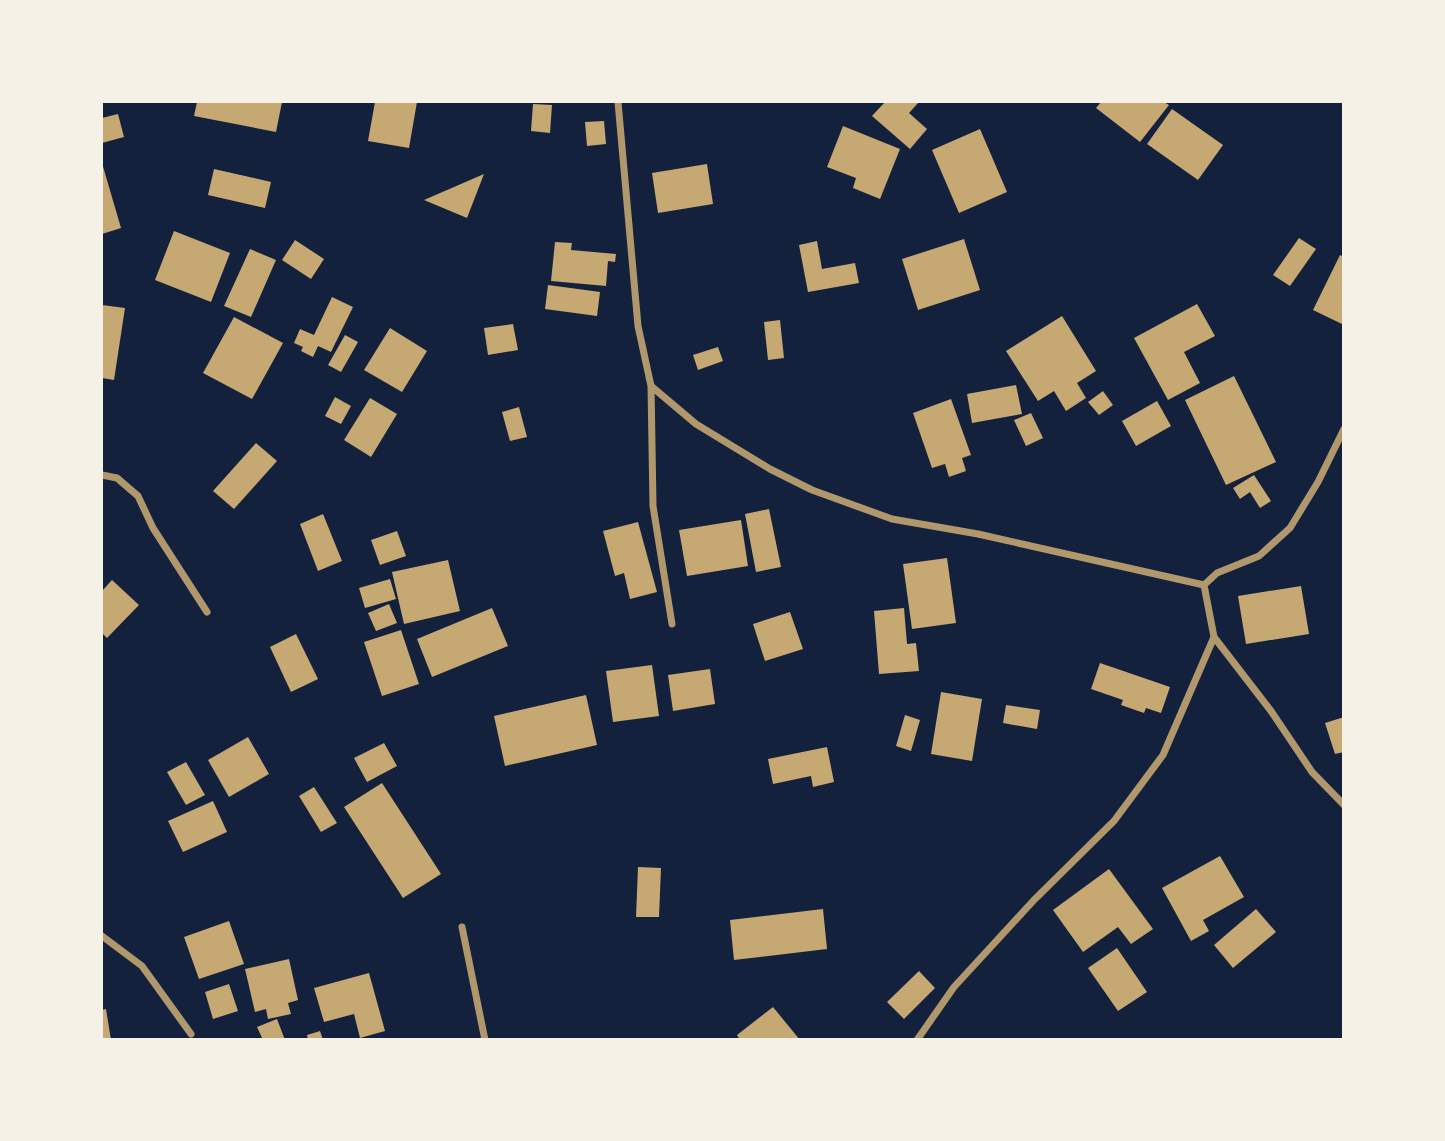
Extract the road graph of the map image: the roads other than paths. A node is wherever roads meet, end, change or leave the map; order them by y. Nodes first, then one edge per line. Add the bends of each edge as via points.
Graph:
1 (618, 102) edge
2 (650, 386) junction
3 (1343, 429) edge
4 (102, 475) edge
5 (1204, 584) junction
6 (207, 612) dead end
7 (672, 624) dead end
8 (1214, 637) junction
9 (1343, 805) edge
10 (462, 927) dead end
11 (102, 936) edge
12 (191, 1034) dead end
13 (485, 1040) edge
14 (918, 1040) edge

1 - 2 street via 638,326
2 - 5 street via 696,424 770,468 812,490 892,519
2 - 7 street via 653,506
3 - 5 street via 1290,528 1259,556 1217,573
4 - 6 street via 117,478 138,496
5 - 8 street
8 - 9 street via 1312,772
8 - 14 street via 1163,755 1114,821 954,987
10 - 13 street
11 - 12 street via 142,966

